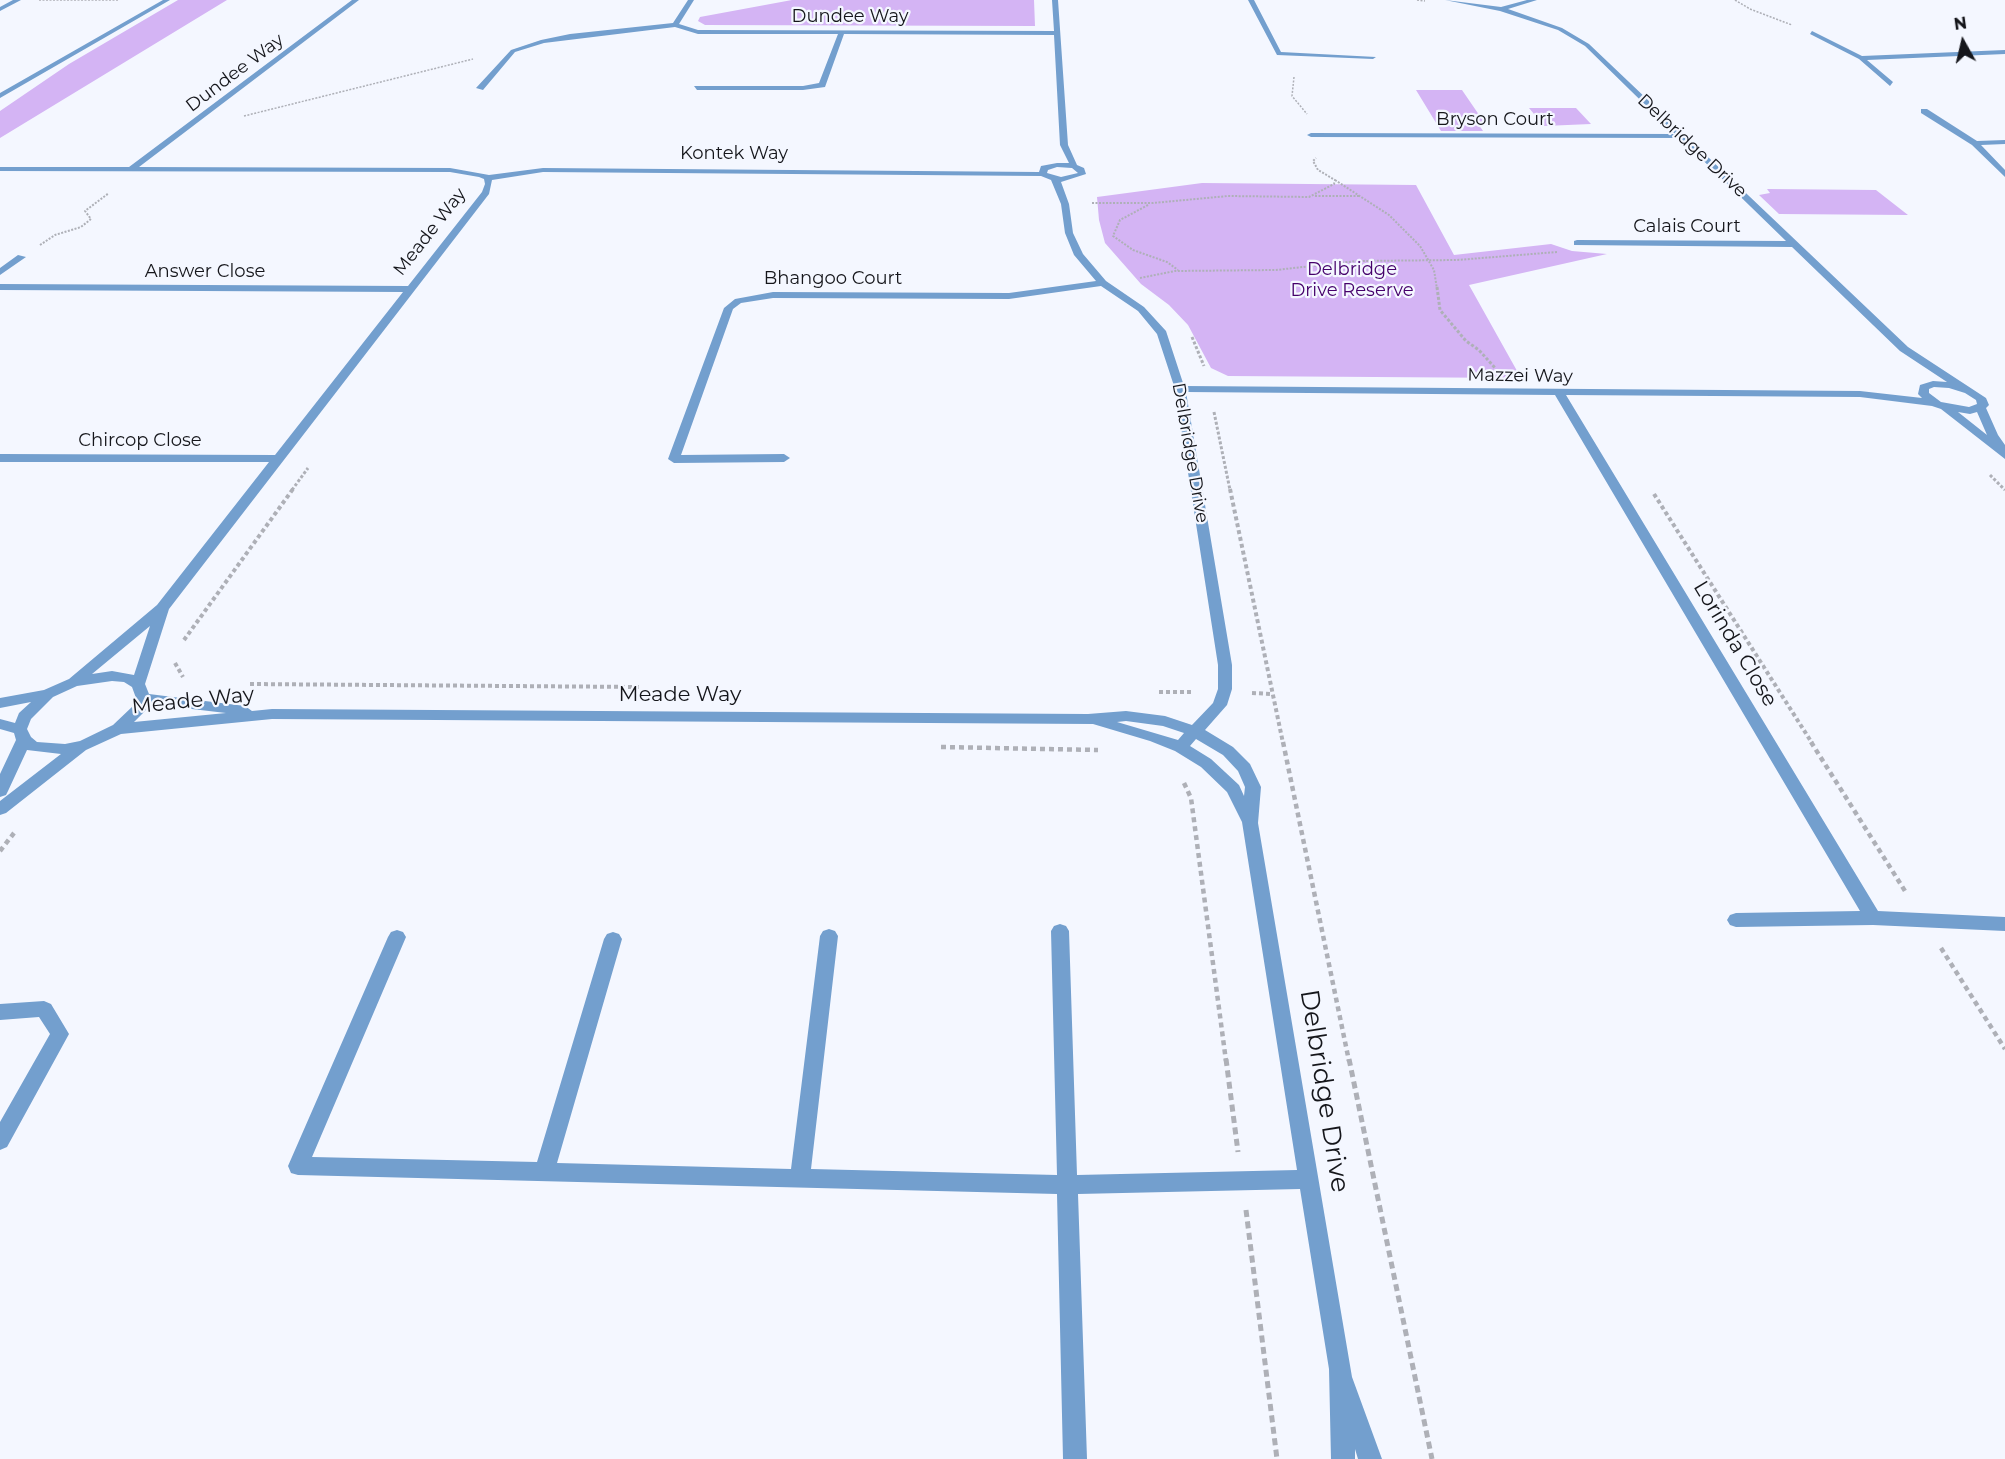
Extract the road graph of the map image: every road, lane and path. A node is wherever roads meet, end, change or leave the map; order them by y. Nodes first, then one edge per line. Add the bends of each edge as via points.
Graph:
1 (18, 0) edge
2 (38, 0) edge
3 (118, 0) edge
4 (166, 0) edge
5 (356, 0) edge
6 (691, 0) edge
7 (1055, 0) edge
8 (1251, 0) edge
9 (1448, 0) edge
10 (1534, 0) edge
11 (1735, 0) edge
12 (0, 9) edge
13 (1501, 9) junction
14 (675, 26) junction
15 (842, 32) junction
16 (1056, 33) junction
17 (1812, 33) joint
18 (2005, 52) edge
19 (509, 55) junction
20 (1284, 55) junction
21 (1373, 57) dead end
22 (1862, 57) junction
23 (1890, 84) dead end
24 (480, 88) dead end
25 (697, 88) dead end
26 (0, 96) edge
27 (1924, 111) dead end
28 (189, 127) junction
29 (1311, 135) junction
30 (1680, 136) junction
31 (2005, 142) edge
32 (1976, 143) junction
33 (1064, 145) junction
34 (1057, 165) junction
35 (1074, 166) junction
36 (0, 169) edge
37 (131, 169) junction
38 (1043, 171) junction
39 (2005, 175) edge
40 (1079, 176) junction
41 (488, 178) junction
42 (1054, 179) junction
43 (1335, 180) junction
44 (112, 191) dead end
45 (1362, 196) junction
46 (1309, 197) junction
47 (1092, 203) dead end
48 (1152, 203) junction
49 (1065, 204) junction
50 (1578, 243) dead end
51 (1796, 244) junction
52 (1555, 252) dead end
53 (21, 257) joint
54 (1428, 259) junction
55 (1179, 271) junction
56 (0, 272) edge
57 (1103, 283) junction
58 (0, 287) edge
59 (410, 289) junction
60 (1904, 349) junction
61 (1497, 370) dead end
62 (1926, 386) junction
63 (1180, 389) junction
64 (1210, 389) junction
65 (1969, 391) junction
66 (1559, 393) junction
67 (1860, 394) junction
68 (1939, 405) junction
69 (1981, 408) junction
70 (2005, 455) edge
71 (0, 458) edge
72 (784, 458) dead end
73 (279, 459) junction
74 (312, 461) dead end
75 (1653, 493) dead end
76 (162, 608) junction
77 (184, 640) dead end
78 (74, 682) junction
79 (141, 691) junction
80 (48, 694) junction
81 (0, 703) edge
82 (272, 714) junction
83 (1088, 719) junction
84 (0, 724) edge
85 (118, 729) junction
86 (1196, 732) junction
87 (22, 734) junction
88 (84, 745) junction
89 (933, 747) dead end
90 (1180, 747) junction
91 (1110, 752) dead end
92 (1180, 778) dead end
93 (0, 791) edge
94 (0, 808) edge
95 (1250, 823) junction
96 (20, 826) dead end
97 (0, 851) edge
98 (1873, 918) junction
99 (1736, 920) dead end
100 (1925, 921) junction
101 (2005, 924) edge
102 (1060, 931) dead end
103 (829, 936) dead end
104 (397, 937) dead end
105 (613, 939) dead end
106 (0, 1012) edge
107 (2005, 1049) edge
108 (0, 1141) edge
109 (544, 1172) junction
110 (800, 1178) junction
111 (1309, 1179) junction
112 (1242, 1180) junction
113 (1068, 1185) junction
114 (1340, 1369) junction
115 (1075, 1459) edge
116 (1277, 1459) edge
117 (1343, 1459) edge
118 (1370, 1459) edge
119 (1432, 1459) edge

1 - 12 street
2 - 3 path
4 - 26 street
5 - 28 street, Dundee Way
6 - 14 street
7 - 16 street
8 - 20 street via 1277,52
9 - 13 street, Delbridge Drive
10 - 13 street
11 - 17 path
13 - 30 street, Delbridge Drive via 1560,29 1587,45
14 - 15 street, Dundee Way via 698,32
14 - 19 street, Dundee Way via 570,36
15 - 16 street, Dundee Way
15 - 25 street via 822,85
16 - 33 street
17 - 22 street
18 - 22 street
19 - 24 street
19 - 28 path via 453,62
20 - 21 street
20 - 29 path via 1294,71 1292,96 1310,120
22 - 23 street
27 - 32 street
28 - 37 street, Dundee Way
29 - 30 street, Bryson Court
29 - 43 path via 1322,152 1313,161 1318,170
30 - 51 street, Delbridge Drive
31 - 32 street
32 - 39 street
33 - 34 street
33 - 35 street
34 - 35 street
34 - 38 street
35 - 40 street via 1081,170
36 - 37 street, Meade Way
37 - 41 street, Meade Way via 450,170
38 - 41 street, Kontek Way via 543,170
38 - 42 street
40 - 42 street
40 - 49 street
41 - 59 street, Meade Way via 486,192
42 - 49 street, Delbridge Drive
43 - 45 path
43 - 46 path via 1327,190
44 - 53 path via 85,211 91,219 81,227 55,235
45 - 46 path
45 - 54 path via 1405,230
46 - 48 path via 1228,196
47 - 48 path
48 - 55 path via 1120,220 1113,236
49 - 57 street, Delbridge Drive via 1069,233 1079,255
50 - 51 street, Calais Court
51 - 60 street, Delbridge Drive
52 - 54 path
53 - 56 street
54 - 55 path via 1357,261 1275,270
54 - 61 path via 1438,285 1440,310
55 - 57 path
57 - 63 street, Delbridge Drive via 1141,309 1162,333
57 - 72 street, Bhangoo Court via 1009,296 773,295 738,301 729,308 674,459
58 - 59 street, Answer Close
59 - 73 street, Meade Way
60 - 62 street, Delbridge Drive
60 - 65 street, Delbridge Drive
62 - 65 street, Mazzei Way via 1941,384
62 - 67 street, Mazzei Way
62 - 68 street, Delbridge Drive via 1923,394
63 - 64 street, Mazzei Way
63 - 86 street, Delbridge Drive via 1225,665 1220,705
64 - 66 street, Mazzei Way
64 - 119 path
65 - 69 street via 1981,398
66 - 67 street, Mazzei Way
66 - 98 street, Lorinda Close
67 - 68 street, Mazzei Way
68 - 69 street, Mazzei Way via 1962,411
68 - 70 street
69 - 70 street
71 - 73 street, Chircop Close
73 - 76 street, Meade Way
74 - 77 path
75 - 100 path
76 - 78 street, Meade Way
76 - 79 street, Meade Way
78 - 79 street via 112,676 127,678
78 - 80 street
79 - 82 street, Meade Way
79 - 85 street via 135,714
80 - 81 street
80 - 87 street via 24,717
82 - 83 street, Meade Way
82 - 85 street, Meade Way
83 - 86 street, Meade Way via 1126,716
83 - 90 street, Meade Way
84 - 87 street
85 - 88 street
86 - 90 street, Delbridge Drive
86 - 95 street, Delbridge Drive via 1228,751 1245,768 1254,787
87 - 88 street via 33,747 48,750
87 - 93 street
88 - 94 street
89 - 91 path
90 - 95 street, Delbridge Drive via 1206,763 1233,789
92 - 112 path via 1191,798
95 - 111 street, Delbridge Drive
96 - 97 path
98 - 99 street
98 - 100 street
100 - 101 street
100 - 107 path
102 - 113 street
103 - 110 street
104 - 109 street via 298,1166
105 - 109 street
106 - 108 street via 44,1009 60,1034
109 - 110 street
110 - 113 street
111 - 112 street
111 - 114 street, Delbridge Drive
112 - 113 street
112 - 116 path
113 - 115 street
114 - 117 street, Delbridge Drive
114 - 118 street, Delbridge Drive

